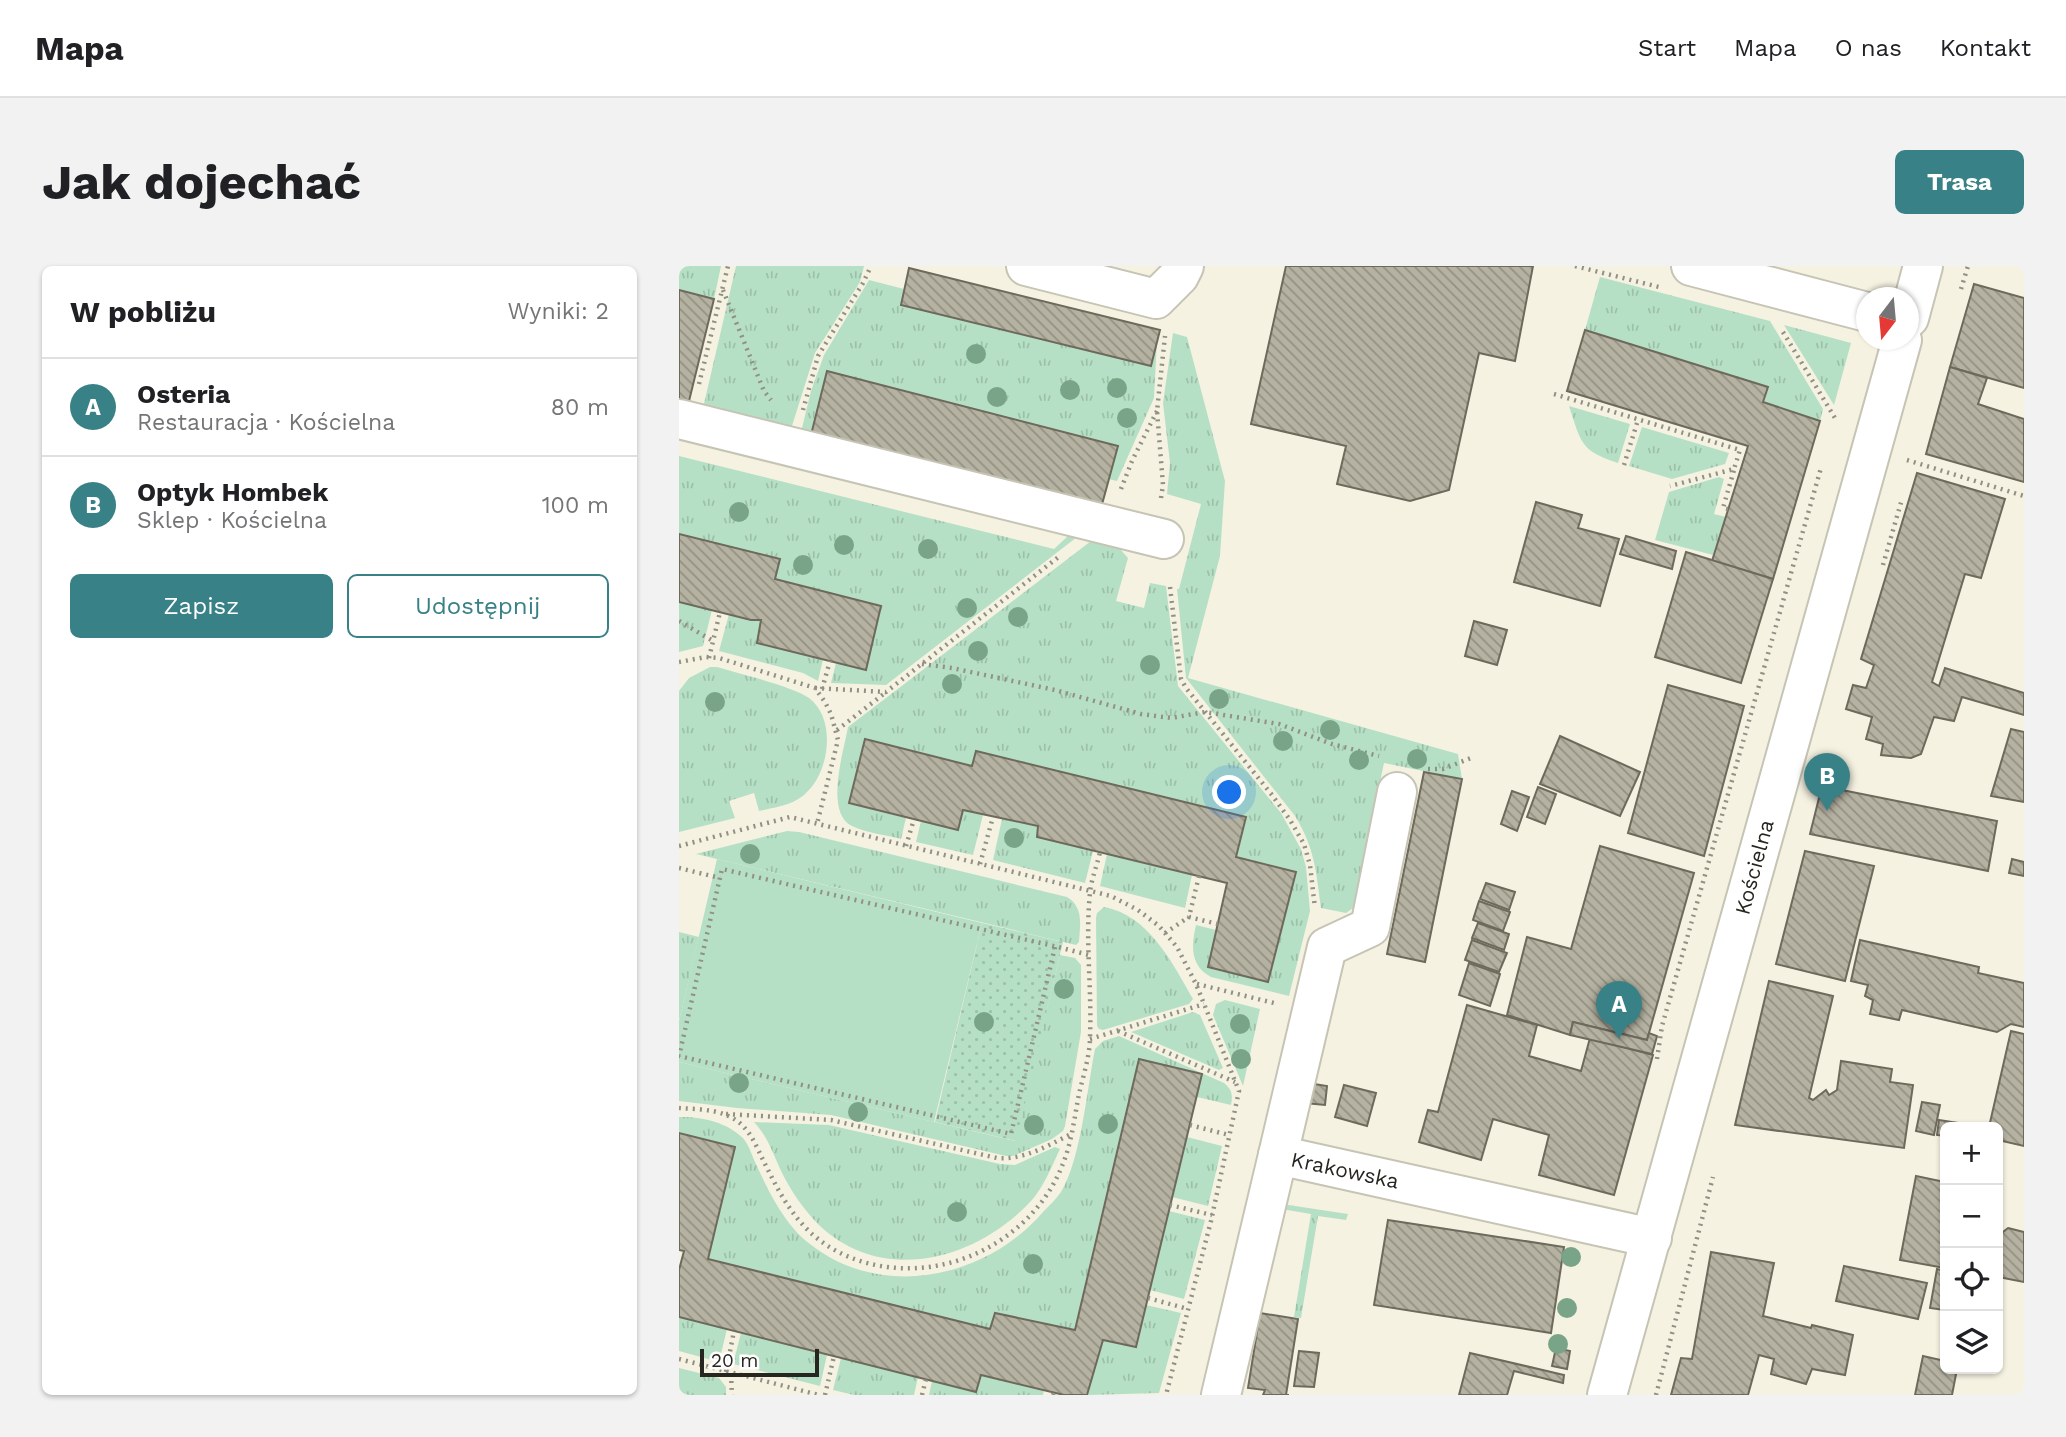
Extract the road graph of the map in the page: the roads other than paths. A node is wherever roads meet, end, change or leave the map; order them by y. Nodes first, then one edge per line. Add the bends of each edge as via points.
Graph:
1 (1026, 266) edge
2 (1184, 266) edge
3 (1691, 266) edge
4 (1923, 266) edge
5 (1917, 287) edge
6 (1856, 309) edge
7 (1899, 350) edge
8 (685, 420) edge
9 (1159, 538) road end
10 (1407, 779) road end
11 (1278, 1155) junction
12 (1652, 1238) junction
13 (1221, 1395) edge
14 (1607, 1395) edge

1 - 2 street via 1156,299
3 - 6 street
4 - 5 street
7 - 12 street, Kościelna
8 - 9 street via 1110,509
10 - 11 street via 1370,927 1327,947
11 - 12 street, Krakowska
11 - 13 street, Krakowska
12 - 14 street, Kościelna

